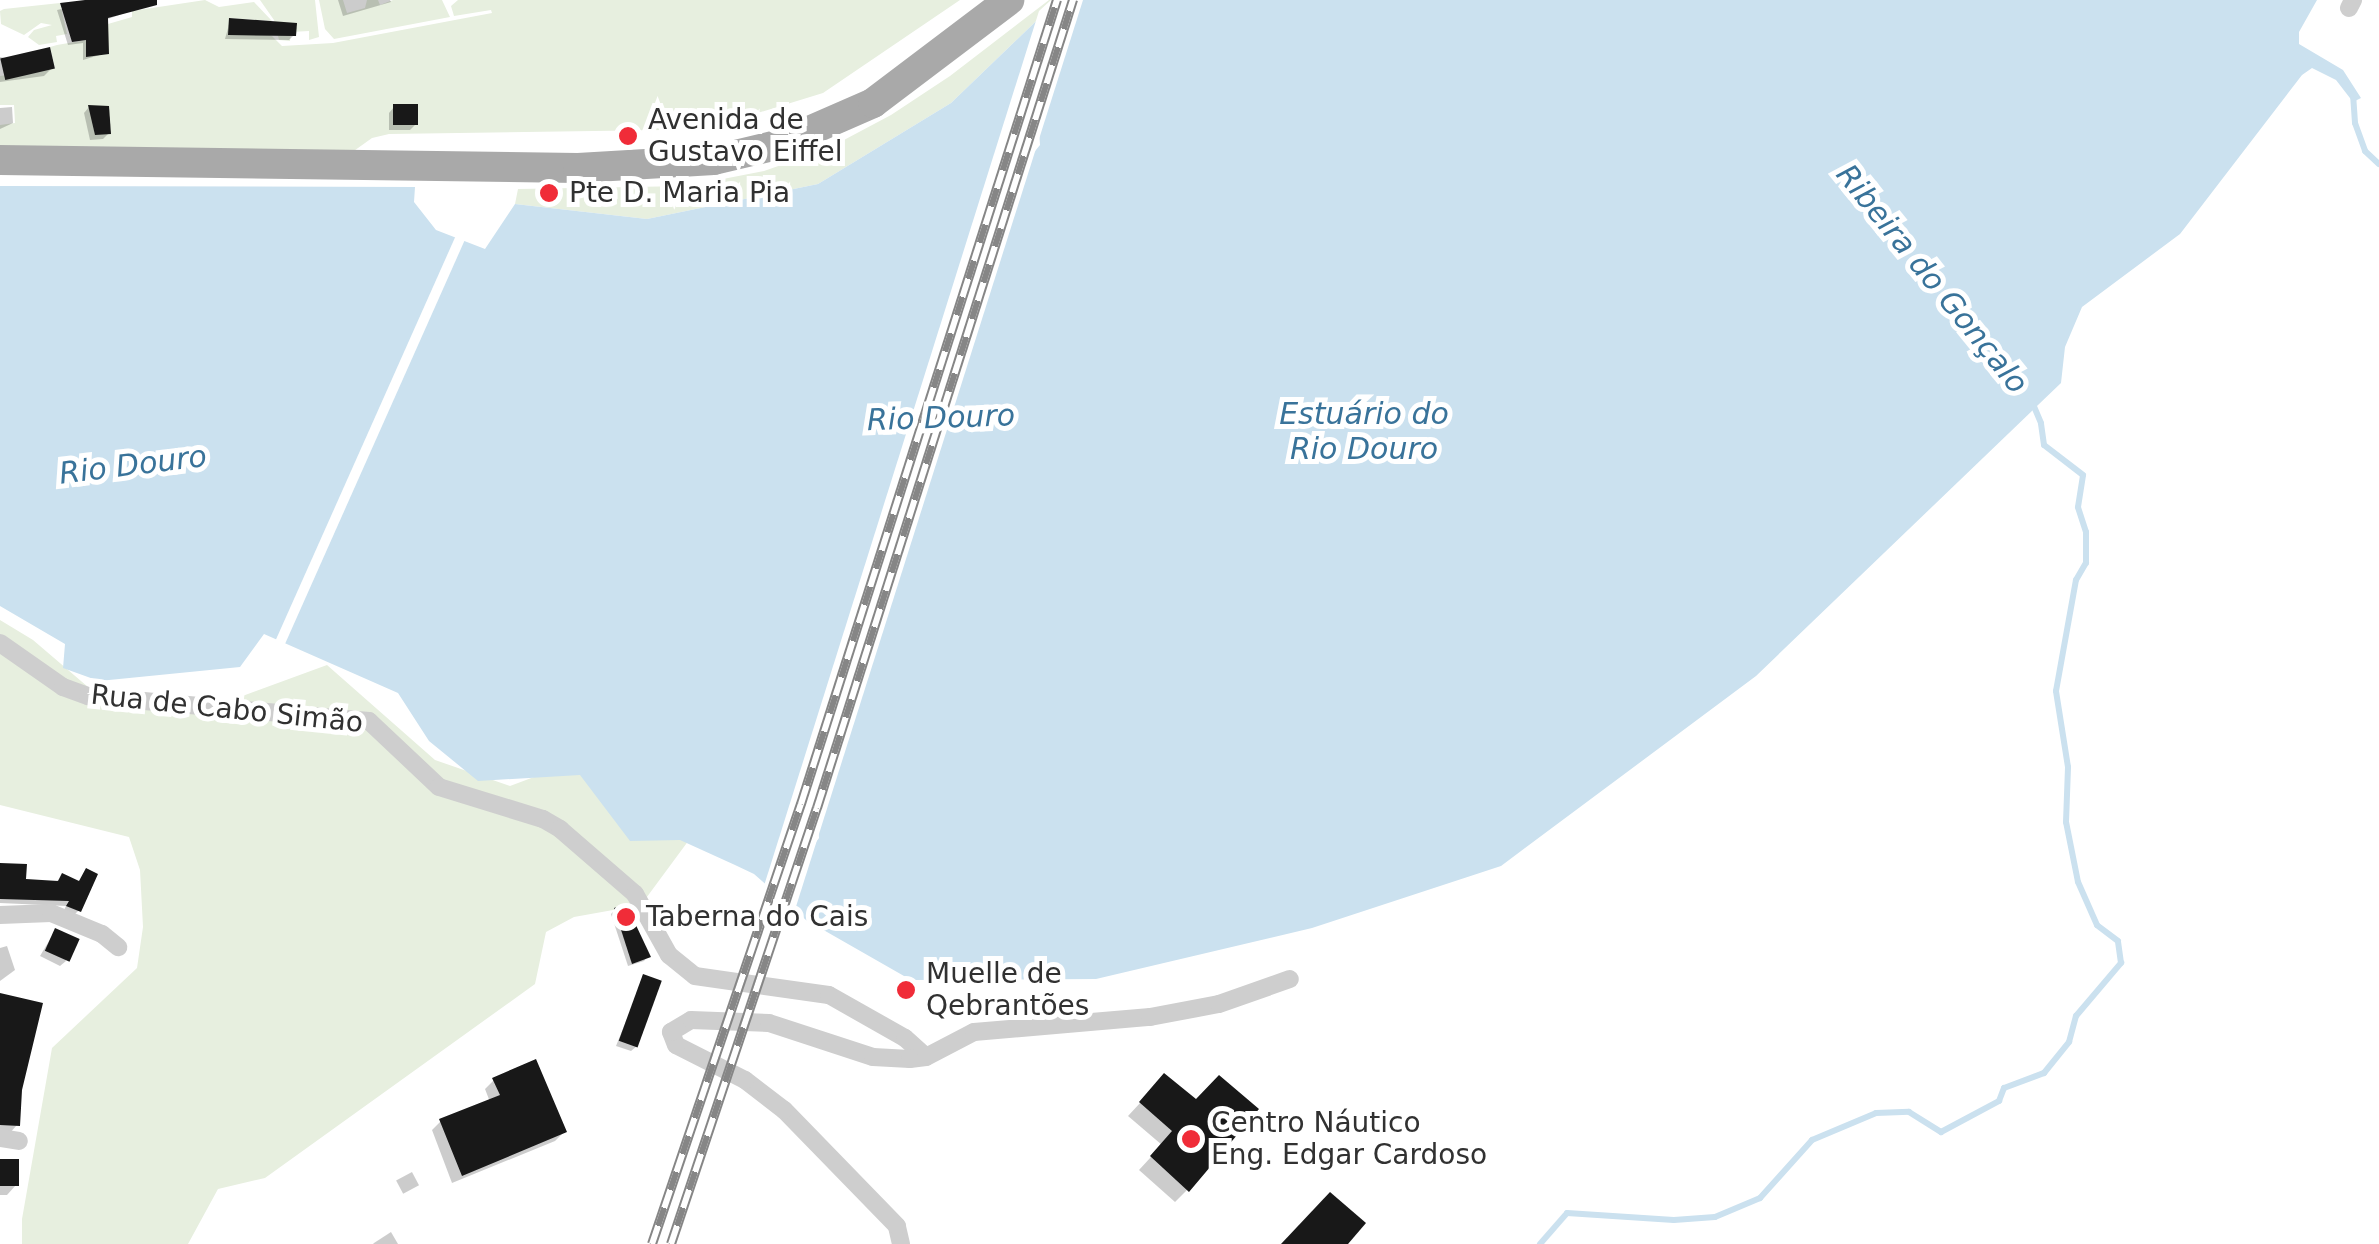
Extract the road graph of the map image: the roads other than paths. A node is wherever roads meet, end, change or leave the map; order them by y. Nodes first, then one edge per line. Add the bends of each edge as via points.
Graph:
1 (1009, 0) edge
2 (0, 160) edge
3 (0, 643) edge
4 (0, 914) edge
5 (118, 947) dead end
6 (1290, 979) dead end
7 (926, 1057) junction
8 (902, 1244) edge

1 - 2 main road via 873,103 777,145 714,160 578,168
3 - 7 street, Rua de Cabo Simão via 63,687 88,696 369,721 439,787 555,826 645,906 668,955 695,976 829,995
4 - 5 street via 51,913
6 - 7 street via 1220,1004 1150,1017 974,1032
7 - 8 street via 873,1058 769,1024 691,1020 671,1032 676,1046 745,1080 784,1110 897,1226

